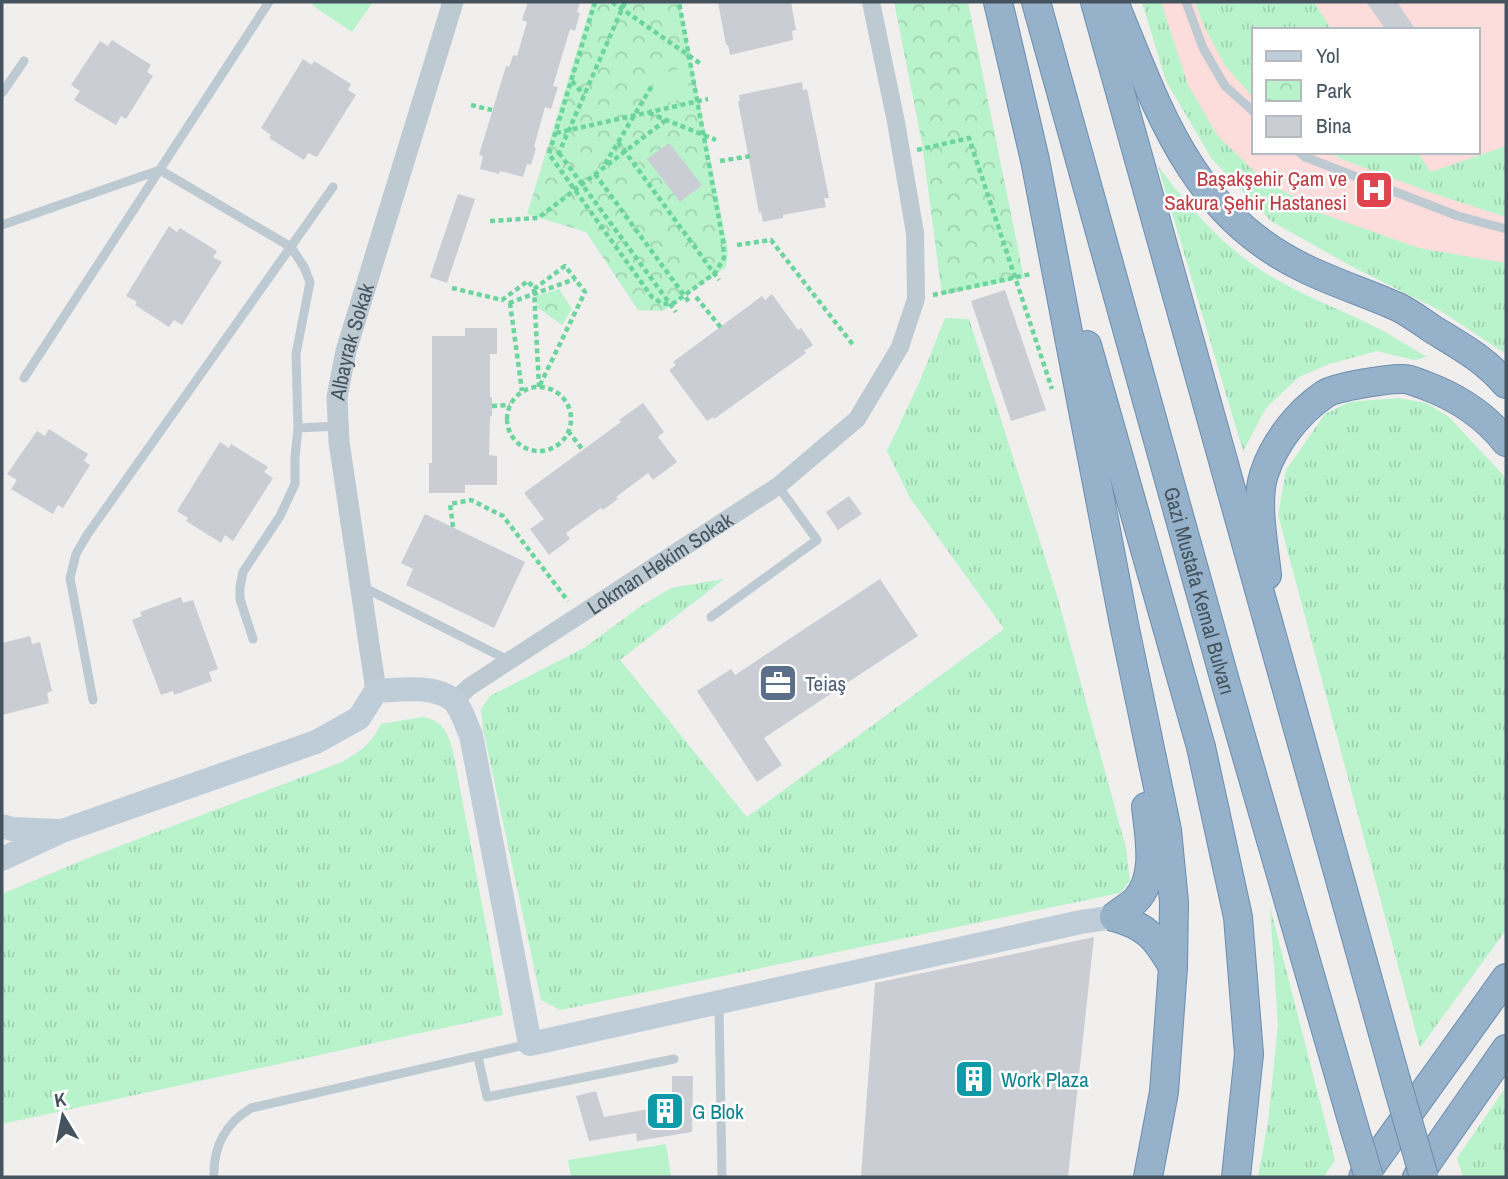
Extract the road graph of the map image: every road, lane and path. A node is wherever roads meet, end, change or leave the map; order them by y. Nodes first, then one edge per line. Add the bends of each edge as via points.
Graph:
1 (269, 2) edge
2 (453, 2) edge
3 (596, 2) edge
4 (612, 2) edge
5 (679, 2) edge
6 (871, 2) edge
7 (998, 2) edge
8 (1036, 2) edge
9 (1095, 2) edge
10 (1114, 2) edge
11 (1186, 2) edge
12 (623, 4) edge
13 (689, 56) junction
14 (24, 61) dead end
15 (701, 64) dead end
16 (571, 81) junction
17 (653, 84) dead end
18 (2, 93) edge
19 (584, 96) junction
20 (708, 99) dead end
21 (697, 102) junction
22 (471, 105) dead end
23 (492, 110) dead end
24 (1252, 111) edge
25 (648, 112) junction
26 (634, 116) junction
27 (667, 120) junction
28 (568, 130) junction
29 (555, 134) junction
30 (703, 135) junction
31 (716, 140) dead end
32 (618, 142) junction
33 (625, 151) junction
34 (559, 153) junction
35 (901, 154) junction
36 (1301, 154) edge
37 (751, 156) dead end
38 (1035, 160) junction
39 (720, 161) dead end
40 (554, 162) junction
41 (603, 168) junction
42 (160, 170) junction
43 (595, 174) junction
44 (582, 184) junction
45 (333, 187) dead end
46 (575, 190) junction
47 (490, 221) dead end
48 (2, 225) edge
49 (1506, 229) edge
50 (737, 245) dead end
51 (291, 247) junction
52 (715, 273) junction
53 (1031, 274) dead end
54 (1015, 278) junction
55 (575, 279) junction
56 (719, 280) dead end
57 (452, 288) dead end
58 (534, 291) junction
59 (684, 295) junction
60 (696, 297) dead end
61 (916, 299) junction
62 (502, 300) junction
63 (689, 302) dead end
64 (510, 303) junction
65 (669, 303) junction
66 (676, 312) dead end
67 (722, 329) dead end
68 (854, 346) dead end
69 (24, 378) dead end
70 (1506, 384) edge
71 (539, 387) junction
72 (522, 391) junction
73 (1056, 400) dead end
74 (492, 405) dead end
75 (510, 405) junction
76 (338, 426) junction
77 (298, 428) junction
78 (568, 431) junction
79 (1506, 442) edge
80 (583, 450) dead end
81 (778, 486) junction
82 (453, 527) dead end
83 (361, 586) junction
84 (579, 616) junction
85 (711, 617) dead end
86 (1124, 624) junction
87 (253, 639) dead end
88 (1273, 648) junction
89 (510, 661) junction
90 (376, 691) junction
91 (93, 699) dead end
92 (454, 701) junction
93 (2, 826) edge
94 (62, 831) junction
95 (2, 859) edge
96 (1114, 917) junction
97 (1173, 967) junction
98 (1506, 978) edge
99 (719, 1001) junction
100 (530, 1044) junction
101 (1506, 1049) edge
102 (478, 1057) junction
103 (674, 1059) dead end
104 (214, 1177) edge
105 (722, 1177) edge
106 (1148, 1177) edge
107 (1236, 1177) edge
108 (1363, 1177) edge
109 (1369, 1177) edge
110 (1417, 1177) edge
111 (1424, 1177) edge

1 - 42 lane
2 - 76 street, Albayrak Sokak via 346,351 337,397
3 - 16 path
4 - 12 path
5 - 13 path
6 - 35 street, Lokman Hekim Sokak
7 - 38 highway
8 - 109 highway, Gazi Mustafa Kemal Bulvarı, bridge
9 - 88 highway
10 - 70 highway via 1159,113 1191,170 1216,202 1261,243 1303,268 1400,308 1488,364
11 - 24 lane via 1203,48 1226,86
12 - 13 path
12 - 19 path
13 - 15 path
13 - 21 path
14 - 18 lane
16 - 19 path
16 - 29 path
17 - 26 path
19 - 28 path
20 - 21 path
21 - 25 path
21 - 30 path
22 - 23 path
25 - 26 path
25 - 27 path
26 - 28 path
26 - 32 path
27 - 30 path
27 - 33 path
28 - 29 path
28 - 34 path
29 - 40 path via 549,154
30 - 31 path
30 - 52 path via 723,241 724,258
32 - 33 path
32 - 41 path
33 - 41 path
33 - 52 path
34 - 40 path
34 - 44 path
35 - 54 path via 969,138
35 - 61 street, Lokman Hekim Sokak via 915,233
36 - 49 lane via 1458,216
37 - 39 path
38 - 86 highway
38 - 107 highway via 1201,747 1238,917 1249,1054
40 - 46 path
41 - 43 path
42 - 48 lane
42 - 51 lane
42 - 69 lane
43 - 44 path
43 - 59 path
44 - 46 path
44 - 65 path
45 - 51 lane
46 - 47 path via 538,218
46 - 65 path via 653,297
50 - 68 path via 771,240
51 - 77 lane via 310,282 296,354
51 - 91 lane via 76,554 70,578
52 - 56 path
52 - 59 path
53 - 54 path
54 - 61 path
54 - 73 path
55 - 58 path
55 - 58 path via 565,265
55 - 71 path via 585,292
57 - 62 path
58 - 62 path via 528,281
58 - 64 path
58 - 71 path
59 - 63 path
59 - 65 path
60 - 67 path
61 - 81 street, Lokman Hekim Sokak via 900,347 858,419
62 - 64 path
64 - 72 path
65 - 66 path
71 - 72 path
71 - 78 path via 553,391 568,406
72 - 75 path
74 - 75 path
75 - 78 path via 508,428 529,450 550,449
76 - 77 lane
76 - 83 street, Albayrak Sokak
77 - 87 lane via 295,484 243,572 240,599
78 - 80 path
79 - 88 highway via 1452,395 1405,379 1327,392 1283,436 1263,475 1261,509
81 - 84 street, Lokman Hekim Sokak
81 - 85 lane via 817,540
82 - 84 path via 450,504 471,500 503,516
83 - 89 lane
83 - 90 street, Albayrak Sokak
84 - 89 street, Lokman Hekim Sokak
86 - 96 highway via 1123,664 1143,782 1150,866 1137,900
86 - 97 highway via 1167,830 1174,902
88 - 111 highway, bridge
89 - 92 street, Lokman Hekim Sokak
90 - 92 main road via 439,693
90 - 94 main road via 359,718 316,742
92 - 100 main road via 471,735
93 - 94 main road
94 - 95 main road
96 - 97 highway via 1135,922 1151,935
96 - 99 main road
97 - 106 highway via 1164,1092
98 - 108 highway
99 - 100 main road
99 - 105 lane
100 - 102 lane
101 - 110 highway
102 - 103 lane via 487,1097
102 - 104 lane via 251,1108 225,1130 217,1147

